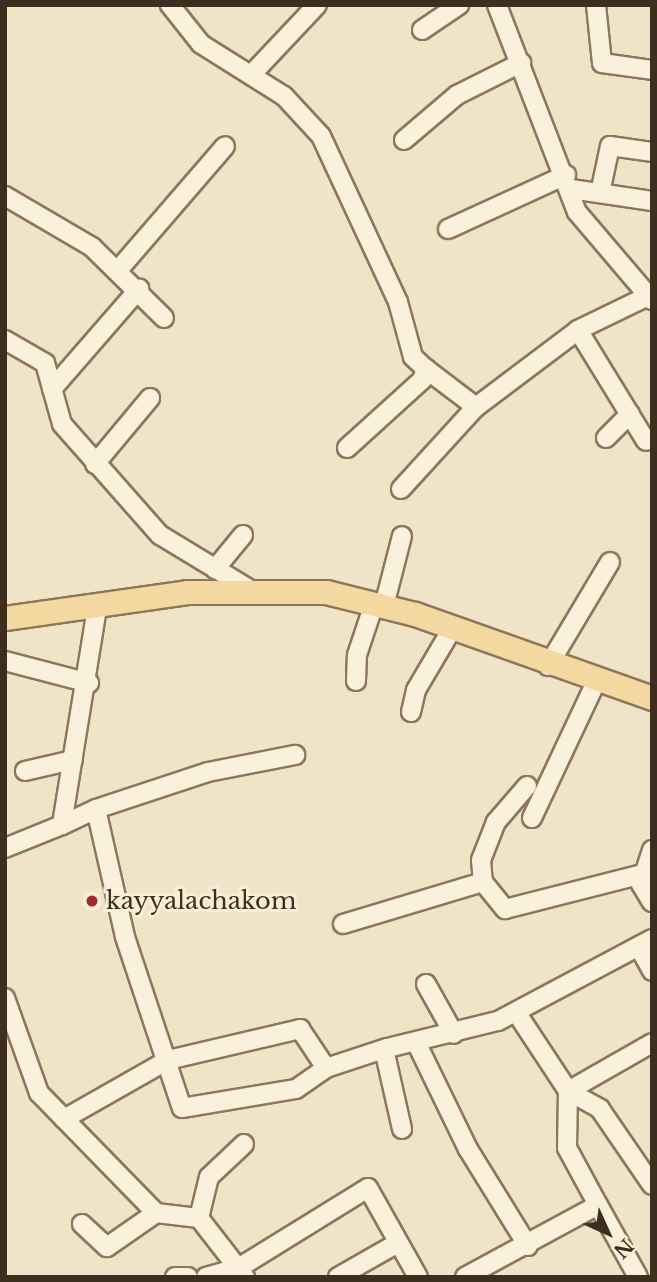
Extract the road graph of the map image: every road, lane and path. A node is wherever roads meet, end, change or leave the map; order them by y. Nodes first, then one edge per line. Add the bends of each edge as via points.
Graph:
1 (170, 5) edge
2 (459, 5) edge
3 (497, 5) edge
4 (596, 5) edge
5 (316, 6) edge
6 (422, 30) dead end
7 (521, 62) junction
8 (652, 70) edge
9 (251, 75) junction
10 (404, 140) dead end
11 (225, 146) dead end
12 (652, 152) edge
13 (569, 182) junction
14 (600, 194) junction
15 (5, 196) edge
16 (652, 201) edge
17 (448, 229) dead end
18 (119, 270) junction
19 (139, 289) junction
20 (649, 299) edge
21 (164, 318) dead end
22 (578, 330) junction
23 (5, 340) edge
24 (426, 369) junction
25 (52, 389) junction
26 (150, 398) dead end
27 (476, 407) junction
28 (630, 414) junction
29 (606, 439) dead end
30 (646, 441) dead end
31 (347, 448) dead end
32 (95, 464) junction
33 (401, 488) dead end
34 (243, 535) dead end
35 (402, 536) dead end
36 (610, 562) dead end
37 (215, 569) junction
38 (249, 589) junction
39 (379, 605) junction
40 (97, 608) junction
41 (5, 618) edge
42 (452, 629) junction
43 (5, 661) edge
44 (548, 666) junction
45 (356, 681) dead end
46 (596, 682) junction
47 (89, 683) junction
48 (652, 698) edge
49 (411, 712) dead end
50 (295, 755) dead end
51 (73, 761) junction
52 (25, 771) dead end
53 (527, 786) dead end
54 (96, 809) junction
55 (532, 818) dead end
56 (62, 825) junction
57 (5, 848) edge
58 (652, 850) edge
59 (642, 874) junction
60 (483, 882) junction
61 (652, 902) edge
62 (343, 924) dead end
63 (646, 944) edge
64 (652, 971) edge
65 (426, 984) dead end
66 (5, 998) edge
67 (516, 1012) junction
68 (454, 1034) junction
69 (416, 1042) junction
70 (652, 1043) edge
71 (384, 1049) junction
72 (168, 1060) junction
73 (326, 1068) junction
74 (568, 1091) junction
75 (64, 1119) junction
76 (402, 1129) dead end
77 (244, 1144) dead end
78 (652, 1185) edge
79 (598, 1205) junction
80 (156, 1213) junction
81 (198, 1218) junction
82 (82, 1224) dead end
83 (396, 1244) junction
84 (528, 1246) junction
85 (243, 1272) edge
86 (175, 1277) edge
87 (188, 1277) edge
88 (206, 1277) edge
89 (338, 1277) edge
90 (418, 1277) edge
91 (465, 1277) edge
92 (638, 1277) edge

1 - 9 street via 201,44
2 - 6 street
3 - 7 street
4 - 8 street via 601,63
5 - 9 street
7 - 10 street via 457,95
7 - 13 street
9 - 24 street via 284,96 321,136 398,302 413,357
11 - 18 street
12 - 14 street via 610,146
13 - 14 street
13 - 17 street
13 - 20 street via 577,212
14 - 16 street
15 - 18 street
18 - 19 street
19 - 21 street
19 - 25 street
20 - 22 street
22 - 27 street
22 - 28 street
23 - 25 street via 38,356
24 - 27 street
24 - 31 street via 422,380
25 - 32 street via 62,424
26 - 32 street
27 - 33 street
28 - 29 street
28 - 30 street
32 - 37 street via 160,535
34 - 37 street
35 - 39 street
36 - 44 street
37 - 38 street
38 - 39 main road via 326,592
38 - 40 main road
39 - 42 main road
39 - 45 street via 357,655
40 - 41 main road
40 - 47 street
42 - 44 main road
42 - 49 street via 416,690
43 - 47 street
44 - 46 main road
46 - 48 main road
46 - 55 street
47 - 51 street
50 - 54 street via 208,772
51 - 52 street
51 - 56 street
53 - 60 street via 491,831 481,860
54 - 56 street
54 - 72 street via 125,937
56 - 57 street
58 - 59 street
59 - 60 street via 509,910
59 - 61 street
60 - 62 street
63 - 64 street
63 - 67 street
65 - 68 street
66 - 75 street via 39,1093
67 - 68 street
67 - 74 street
68 - 69 street
69 - 71 street
69 - 84 street via 468,1149
70 - 74 street
71 - 73 street
71 - 76 street
72 - 73 street via 300,1029
72 - 73 street via 182,1108 296,1089
72 - 75 street
74 - 78 street via 600,1109
74 - 79 street via 567,1148
75 - 80 street
77 - 81 street via 209,1177
79 - 84 street
79 - 92 street
80 - 81 street
80 - 82 street via 107,1247
81 - 85 street
83 - 85 street via 368,1188
83 - 89 street
83 - 90 street
84 - 91 street
85 - 88 street
86 - 87 street

